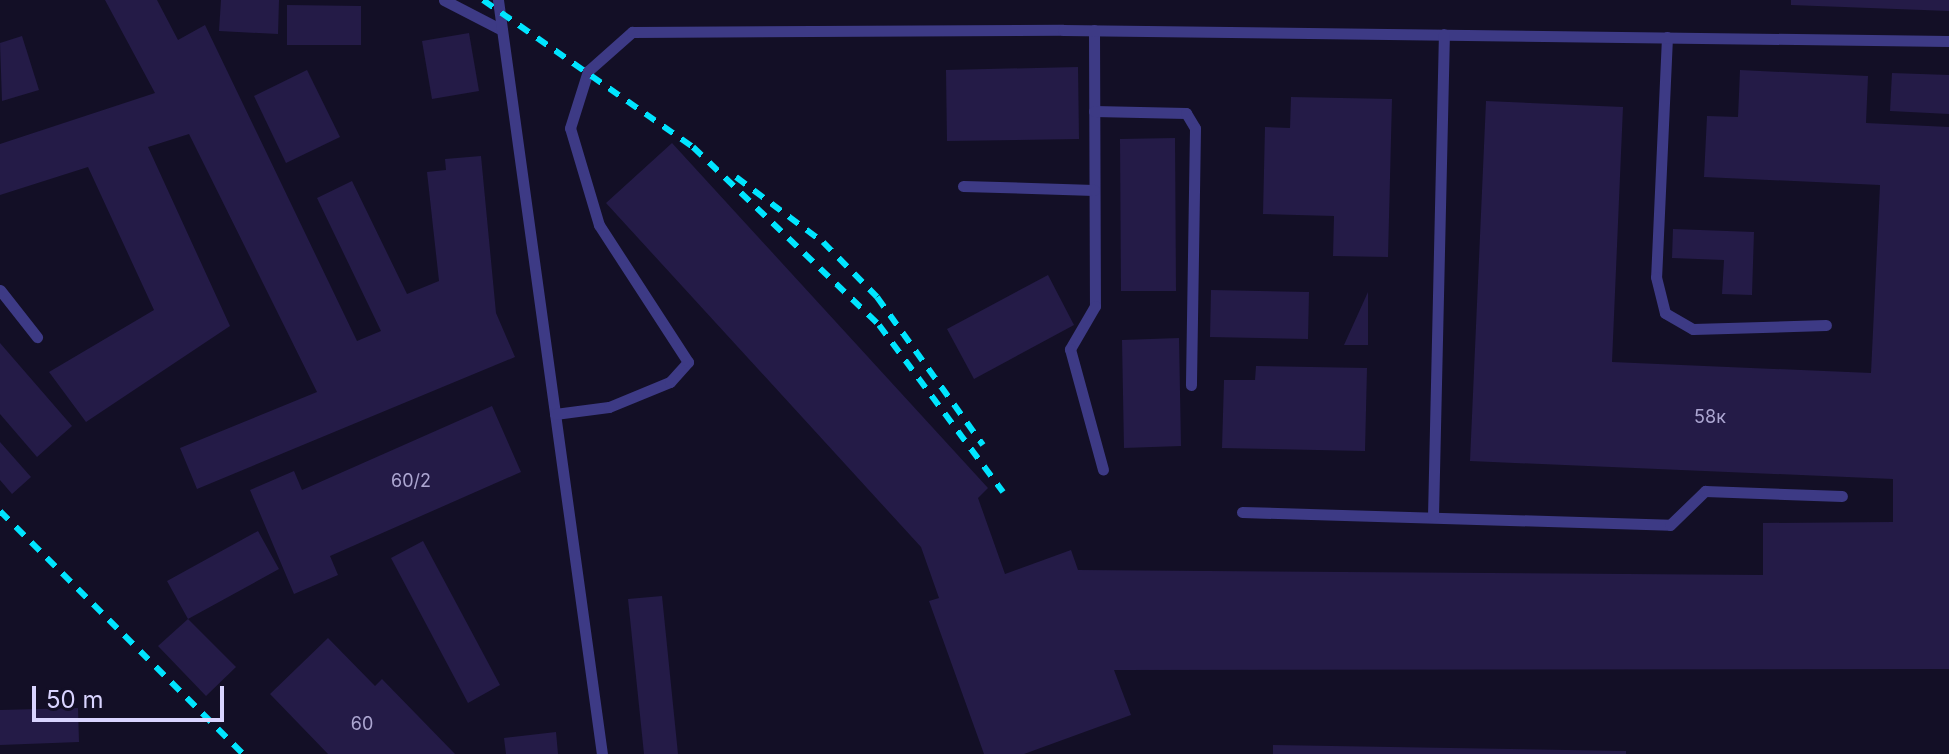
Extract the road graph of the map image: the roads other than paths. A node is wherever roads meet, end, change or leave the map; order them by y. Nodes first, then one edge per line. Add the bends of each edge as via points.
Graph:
1 (444, 0) edge
2 (498, 0) edge
3 (502, 30) junction
4 (1094, 30) junction
5 (1444, 34) junction
6 (1667, 37) junction
7 (1949, 41) edge
8 (1094, 111) junction
9 (963, 186) dead end
10 (1094, 190) junction
11 (0, 290) edge
12 (1826, 325) dead end
13 (37, 337) dead end
14 (1191, 385) dead end
15 (555, 414) junction
16 (1103, 470) dead end
17 (1842, 496) dead end
18 (1242, 512) dead end
19 (1433, 516) junction
20 (602, 754) edge

1 - 3 lane
2 - 3 lane
3 - 15 lane
4 - 5 lane
4 - 8 lane
4 - 15 lane via 632,32 588,71 570,128 599,225 688,362 670,382 609,407
5 - 6 lane
5 - 19 lane
6 - 7 lane
6 - 12 lane via 1656,277 1665,313 1693,329
8 - 10 lane
8 - 14 lane via 1186,113 1195,128
9 - 10 lane
10 - 16 lane via 1095,306 1070,349
11 - 13 lane
15 - 20 lane
17 - 19 lane via 1705,491 1670,525
18 - 19 lane

